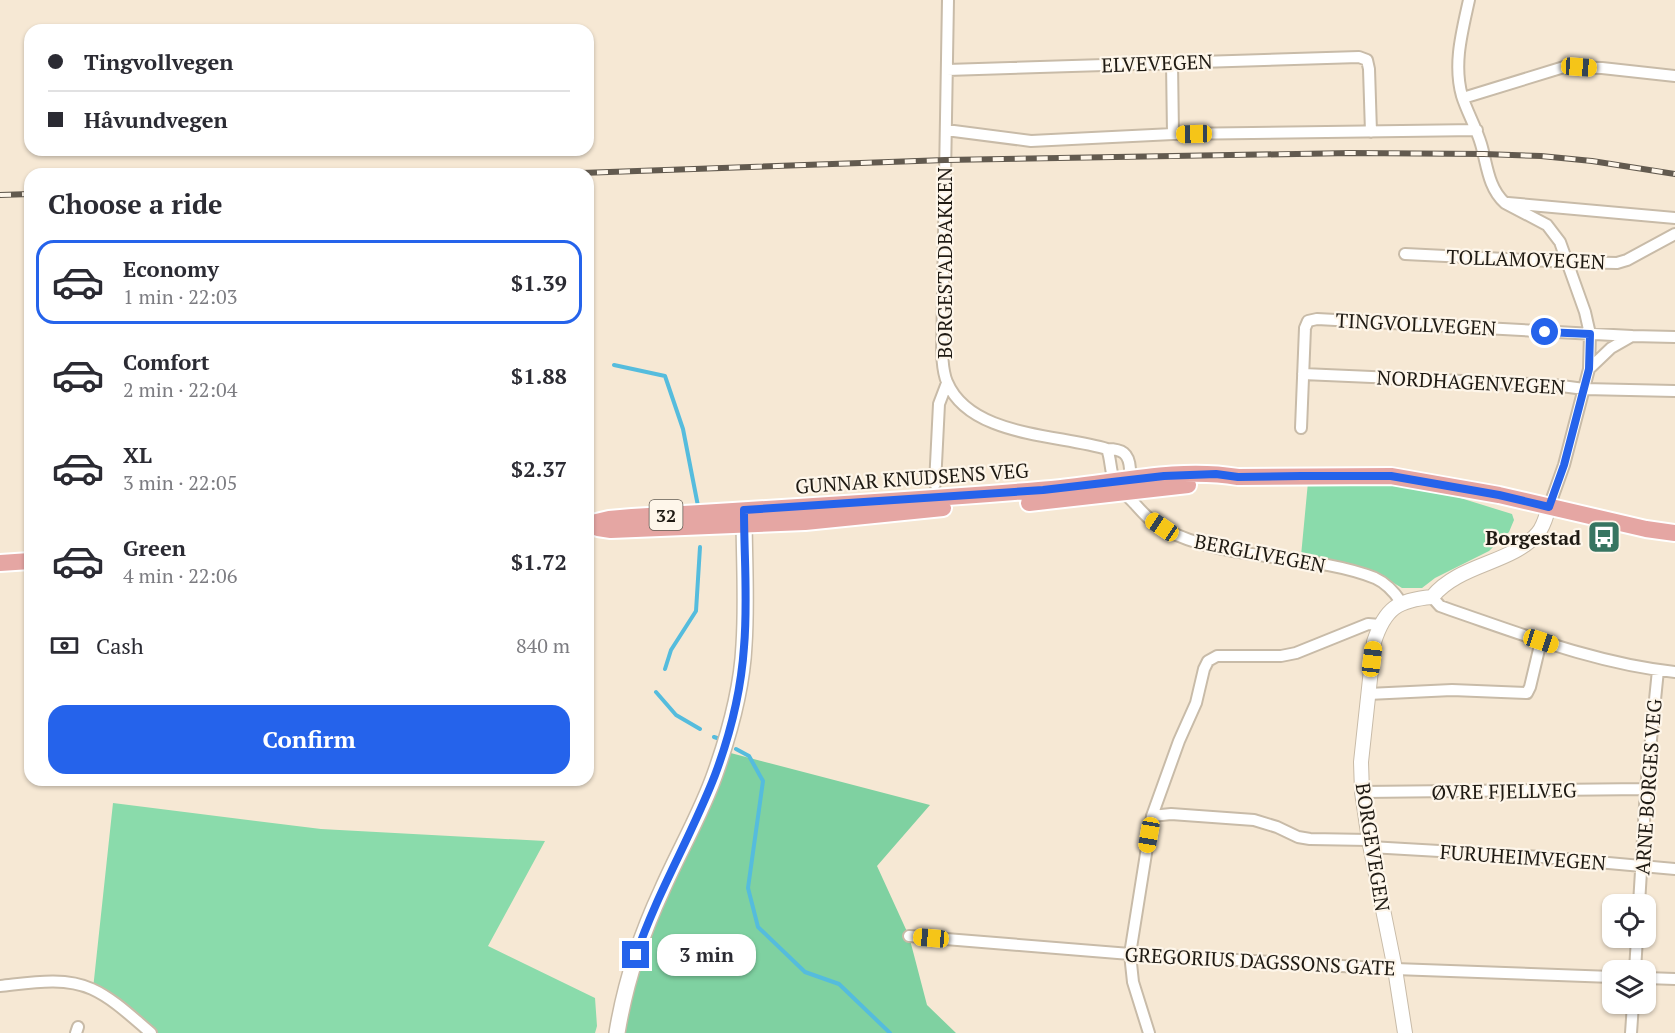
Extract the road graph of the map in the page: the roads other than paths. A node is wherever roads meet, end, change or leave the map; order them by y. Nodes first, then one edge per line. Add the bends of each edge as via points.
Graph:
1 (948, 0) edge
2 (1468, 0) edge
3 (1172, 63) junction
4 (947, 70) junction
5 (1675, 76) edge
6 (1462, 98) junction
7 (946, 130) junction
8 (1477, 130) junction
9 (1371, 132) junction
10 (1173, 134) junction
11 (1505, 203) junction
12 (1675, 218) edge
13 (1675, 234) edge
14 (1405, 254) dead end
15 (1568, 262) junction
16 (1590, 334) junction
17 (1632, 336) junction
18 (1675, 337) edge
19 (1589, 369) junction
20 (1303, 374) junction
21 (947, 383) junction
22 (1584, 389) junction
23 (1675, 391) edge
24 (1301, 428) dead end
25 (1107, 449) junction
26 (935, 484) dead end
27 (1123, 484) junction
28 (1547, 513) junction
29 (744, 518) junction
30 (594, 526) edge
31 (1675, 533) edge
32 (24, 561) edge
33 (0, 563) edge
34 (1432, 597) junction
35 (1401, 603) junction
36 (1380, 625) junction
37 (1541, 641) junction
38 (1658, 670) junction
39 (1675, 672) edge
40 (1368, 694) junction
41 (1646, 789) junction
42 (1362, 792) junction
43 (1152, 816) junction
44 (1369, 843) junction
45 (1642, 866) junction
46 (1675, 869) edge
47 (1640, 894) edge
48 (909, 936) dead end
49 (1130, 954) junction
50 (1395, 969) junction
51 (1602, 977) edge
52 (1656, 978) edge
53 (1675, 979) edge
54 (0, 986) edge
55 (1632, 1014) edge
56 (151, 1033) edge
57 (617, 1033) edge
58 (1149, 1033) edge
59 (1405, 1033) edge
60 (1631, 1033) edge

1 - 4 street, BORGESTADBAKKEN
2 - 6 street via 1459,45
3 - 4 street, ELVEVEGEN
3 - 9 street, ELVEVEGEN via 1359,57 1367,60
3 - 10 street
4 - 7 street, BORGESTADBAKKEN
5 - 6 street via 1564,67
6 - 8 street
7 - 10 street via 1031,141
7 - 21 street, BORGESTADBAKKEN via 942,354
8 - 9 street
8 - 11 street via 1490,180
9 - 10 street
11 - 12 street
11 - 15 street via 1547,225
13 - 15 street, TOLLAMOVEGEN via 1617,263
14 - 15 street, TOLLAMOVEGEN
15 - 16 street
16 - 17 street, TINGVOLLVEGEN
16 - 19 street
16 - 20 street, TINGVOLLVEGEN via 1317,319 1308,321 1305,328
17 - 18 street, TINGVOLLVEGEN
17 - 19 street via 1611,348
19 - 22 street
20 - 22 street, NORDHAGENVEGEN
20 - 24 street, TINGVOLLVEGEN
21 - 25 street, BORGESTADBAKKEN via 967,408 999,426
21 - 26 street via 939,404
22 - 23 street, NORDHAGENVEGEN
22 - 28 street
25 - 27 street
25 - 27 street, BORGESTADBAKKEN via 1119,449 1129,460
27 - 28 main road, GUNNAR KNUDSENS VEG / 32 via 1216,474 1391,476
27 - 29 main road, GUNNAR KNUDSENS VEG / 32 via 1061,500 850,518
27 - 35 street, BERGLIVEGEN via 1151,520 1189,540 1377,579
28 - 31 main road, GUNNAR KNUDSENS VEG / 32 via 1613,531 1646,529
28 - 34 street via 1540,532 1532,539 1454,577
29 - 30 main road, GUNNAR KNUDSENS VEG / 32 via 611,530
29 - 57 main road via 744,646 730,726 705,799 641,942
32 - 33 main road
34 - 35 street
34 - 37 street via 1440,606
35 - 36 street, BORGEVEGEN
36 - 40 street, BORGEVEGEN
36 - 43 street via 1368,624 1296,653 1217,656 1208,661
37 - 38 street
37 - 40 street via 1527,693 1452,690
38 - 39 street
38 - 41 street, ARNE BORGES VEG
40 - 42 street, BORGEVEGEN
41 - 42 street, ØVRE FJELLVEG
41 - 45 street, ARNE BORGES VEG
42 - 44 street, BORGEVEGEN
43 - 44 street, FURUHEIMVEGEN via 1254,820 1298,837
43 - 49 street
44 - 45 street, FURUHEIMVEGEN
44 - 50 street, BORGEVEGEN
45 - 46 street, FURUHEIMVEGEN
45 - 47 street, ARNE BORGES VEG
48 - 49 street, GREGORIUS DAGSSONS GATE
49 - 50 street, GREGORIUS DAGSSONS GATE
49 - 58 street via 1133,982
50 - 51 street, GREGORIUS DAGSSONS GATE
50 - 59 street, BORGEVEGEN
52 - 53 street
54 - 56 street via 43,982 93,989
55 - 60 street

